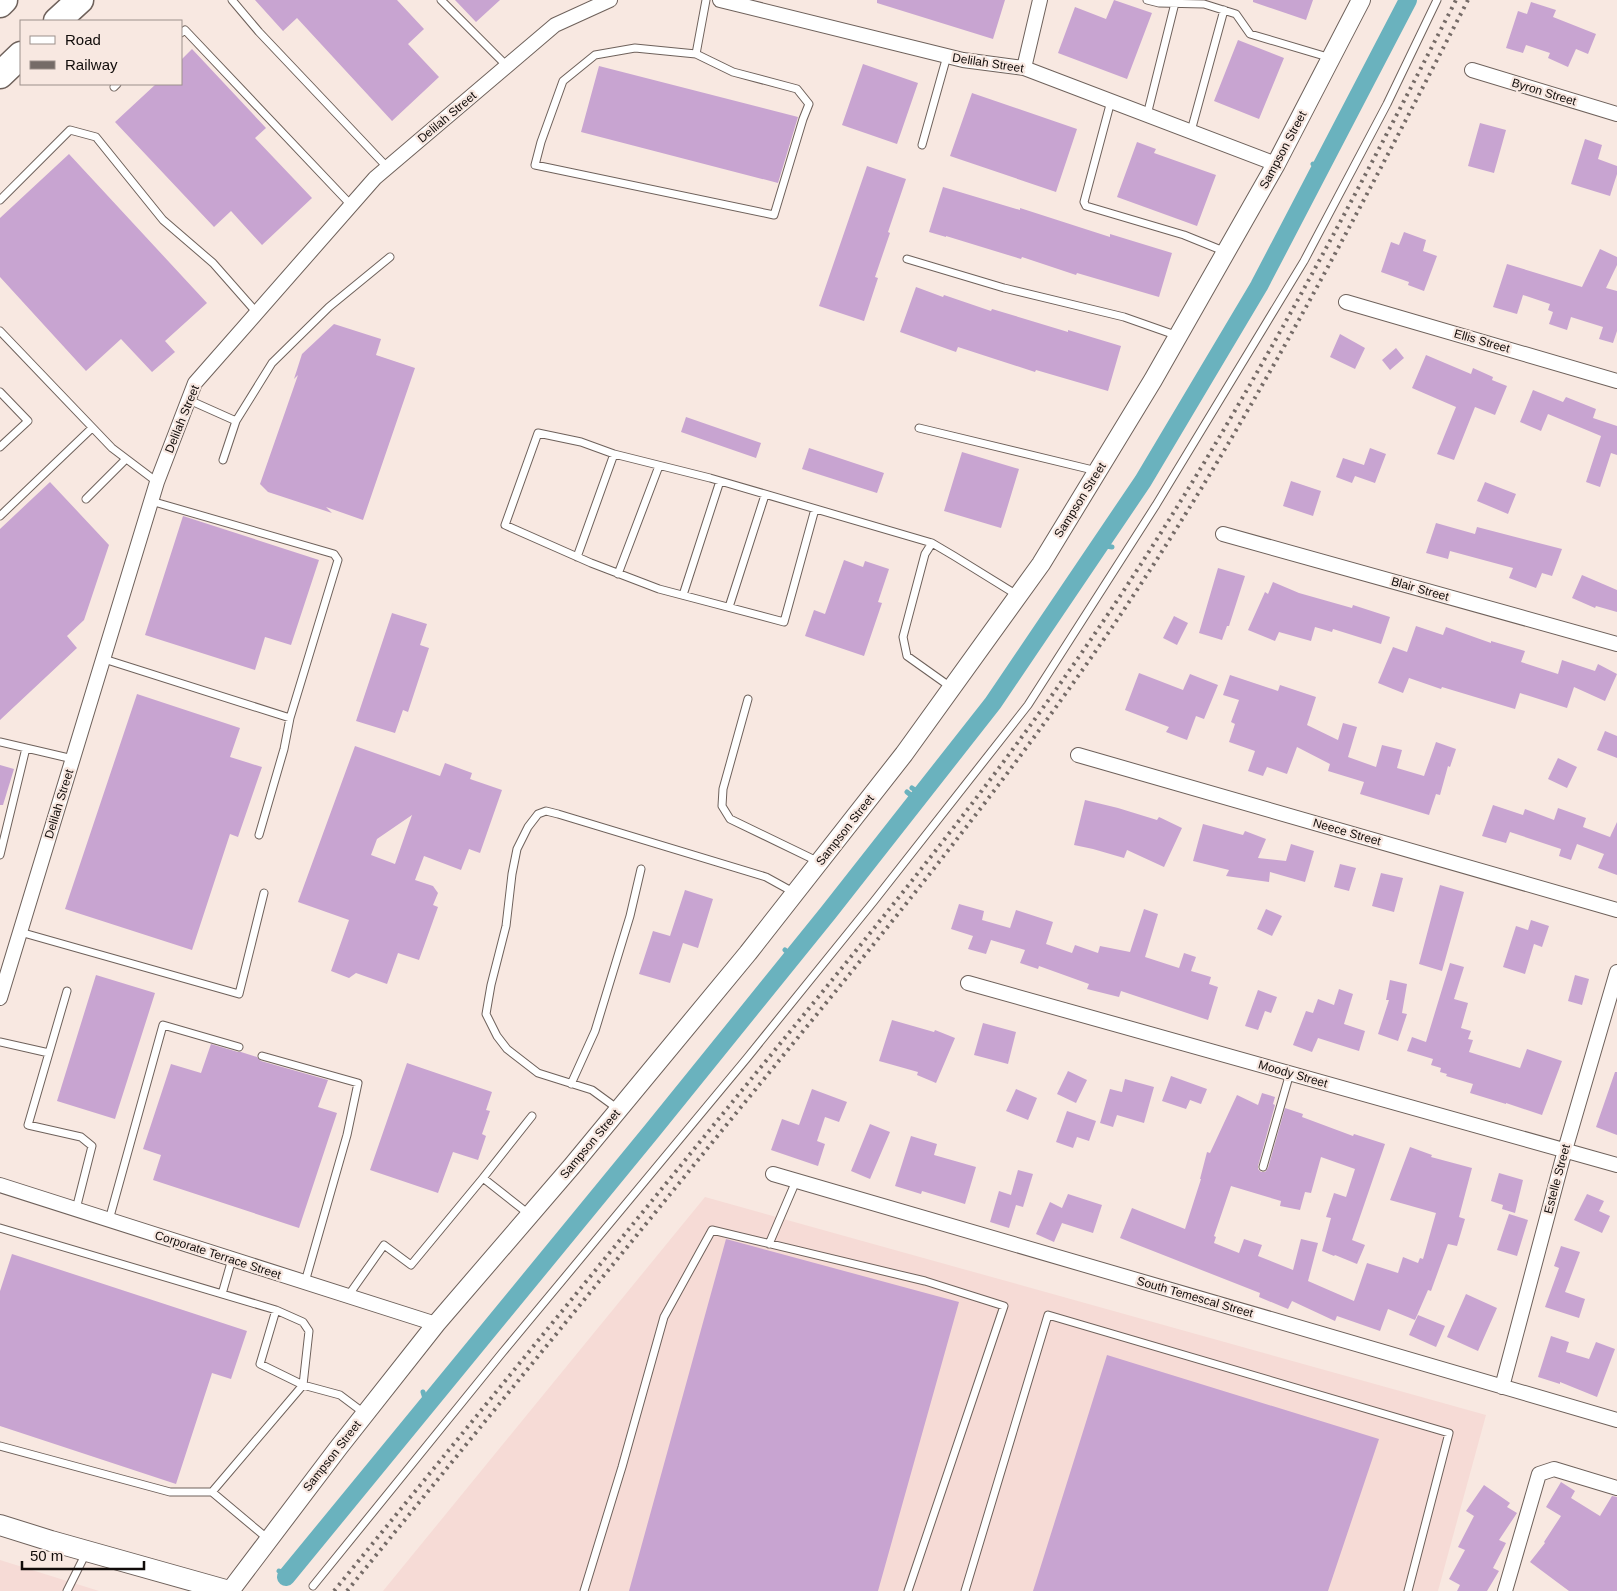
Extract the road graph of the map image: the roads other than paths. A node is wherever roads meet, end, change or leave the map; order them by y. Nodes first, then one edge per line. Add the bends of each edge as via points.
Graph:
1 (4, 0) edge
2 (80, 0) edge
3 (232, 0) edge
4 (441, 0) edge
5 (706, 0) edge
6 (720, 0) edge
7 (1040, 0) edge
8 (1147, 0) edge
9 (1361, 0) edge
10 (1437, 0) edge
11 (607, 1) edge
12 (1181, 2) edge
13 (748, 3) edge
14 (0, 4) edge
15 (1224, 10) junction
16 (58, 20) edge
17 (182, 32) edge
18 (696, 54) junction
19 (20, 56) edge
20 (947, 56) junction
21 (1331, 58) junction
22 (507, 66) junction
23 (1024, 68) junction
24 (1472, 70) dead end
25 (0, 75) edge
26 (1112, 101) junction
27 (1617, 114) edge
28 (1147, 115) junction
29 (1191, 131) junction
30 (922, 145) dead end
31 (1276, 164) junction
32 (387, 167) junction
33 (0, 200) edge
34 (351, 205) junction
35 (1226, 252) junction
36 (390, 257) dead end
37 (907, 259) dead end
38 (1346, 302) dead end
39 (257, 312) junction
40 (0, 332) edge
41 (1179, 336) junction
42 (1617, 381) edge
43 (0, 392) edge
44 (189, 400) junction
45 (236, 421) junction
46 (92, 428) junction
47 (919, 428) dead end
48 (0, 447) edge
49 (614, 454) junction
50 (126, 459) junction
51 (224, 460) dead end
52 (659, 466) junction
53 (1098, 471) junction
54 (720, 481) junction
55 (157, 482) junction
56 (765, 494) junction
57 (86, 498) dead end
58 (151, 501) junction
59 (815, 509) junction
60 (0, 516) edge
61 (1223, 534) dead end
62 (932, 543) junction
63 (576, 557) junction
64 (618, 574) junction
65 (683, 595) junction
66 (1018, 596) junction
67 (729, 607) junction
68 (1617, 644) edge
69 (104, 658) junction
70 (952, 688) junction
71 (748, 699) dead end
72 (290, 718) junction
73 (0, 742) edge
74 (26, 748) junction
75 (1078, 755) dead end
76 (73, 759) junction
77 (259, 835) dead end
78 (0, 855) edge
79 (819, 862) junction
80 (641, 869) dead end
81 (264, 893) dead end
82 (795, 893) junction
83 (1617, 910) edge
84 (20, 932) junction
85 (1617, 972) edge
86 (968, 983) dead end
87 (67, 991) dead end
88 (0, 998) edge
89 (0, 1042) edge
90 (239, 1046) dead end
91 (49, 1053) junction
92 (262, 1056) dead end
93 (1290, 1073) junction
94 (571, 1084) junction
95 (619, 1110) junction
96 (532, 1116) dead end
97 (1565, 1150) junction
98 (1617, 1165) edge
99 (1263, 1167) dead end
100 (773, 1174) dead end
101 (483, 1178) junction
102 (796, 1181) junction
103 (0, 1185) edge
104 (76, 1209) junction
105 (530, 1215) junction
106 (109, 1220) junction
107 (0, 1228) edge
108 (768, 1244) junction
109 (232, 1259) junction
110 (305, 1282) junction
111 (222, 1294) junction
112 (348, 1296) junction
113 (276, 1310) junction
114 (436, 1324) junction
115 (303, 1386) junction
116 (1502, 1386) junction
117 (365, 1414) junction
118 (1617, 1420) edge
119 (0, 1446) edge
120 (1617, 1488) edge
121 (212, 1492) junction
122 (0, 1525) edge
123 (268, 1539) junction
124 (87, 1551) junction
125 (313, 1586) dead end
126 (67, 1591) edge
127 (229, 1591) edge
128 (584, 1591) edge
129 (908, 1591) edge
130 (965, 1591) edge
131 (1408, 1591) edge
132 (1505, 1591) edge

1 - 14 highway
2 - 16 highway
3 - 32 lane via 258,32
4 - 22 lane
5 - 18 lane
6 - 13 street, Delilah Street
7 - 23 street
8 - 12 lane
9 - 21 street, Sampson Street
10 - 125 lane via 1304,261 1156,505 1028,705 747,1058
11 - 22 street, Delilah Street via 555,25
12 - 15 lane
12 - 28 lane
13 - 20 street, Delilah Street
15 - 21 lane via 1236,14 1250,34
15 - 29 lane
17 - 34 lane via 185,30
18 - 18 lane via 733,72 797,89 809,104 774,215 535,165 563,81 595,55 635,48
19 - 25 highway
20 - 23 street, Delilah Street
20 - 30 lane
21 - 31 street, Sampson Street
22 - 32 street, Delilah Street
23 - 26 street, Delilah Street
24 - 27 street, Byron Street
26 - 28 street, Delilah Street
26 - 35 lane via 1084,202 1086,206 1184,234
28 - 29 street, Delilah Street
29 - 31 street, Delilah Street
31 - 35 street, Sampson Street
32 - 34 street, Delilah Street
33 - 39 lane via 70,130 96,137 163,220 213,263
34 - 39 street, Delilah Street
35 - 41 street, Sampson Street
36 - 45 lane via 330,307 272,363
37 - 41 lane via 1004,288 1124,317
38 - 42 street, Ellis Street
39 - 44 street, Delilah Street via 195,383
40 - 46 lane
41 - 53 street, Sampson Street
43 - 48 lane via 28,421
44 - 45 lane
44 - 55 street, Delilah Street
45 - 51 lane
46 - 50 lane
46 - 60 lane
47 - 53 lane
49 - 52 lane
49 - 63 lane
49 - 63 lane via 580,442 538,433 505,525
50 - 55 lane
50 - 57 lane
52 - 54 lane
52 - 64 lane
53 - 66 street, Sampson Street
54 - 56 lane
54 - 65 lane
55 - 58 street, Delilah Street
56 - 59 lane
56 - 67 lane
58 - 69 street, Delilah Street
58 - 72 lane via 334,554 338,560
59 - 62 lane
59 - 67 lane via 784,622
61 - 68 street, Blair Street
62 - 66 lane
62 - 70 lane via 925,554 903,637 907,656
63 - 64 lane
64 - 65 lane
65 - 67 lane
66 - 70 street, Sampson Street
69 - 72 lane
69 - 76 street, Delilah Street
70 - 79 street, Sampson Street
71 - 79 lane via 723,789 722,806 730,819
72 - 77 lane
73 - 74 lane
74 - 76 lane
74 - 78 lane
75 - 83 street, Neece Street
76 - 84 street, Delilah Street
79 - 82 street, Sampson Street
80 - 94 lane via 595,1031
81 - 84 lane via 239,994
82 - 94 lane via 766,877 736,867 558,814 546,811 538,814 517,849 506,926 486,1014 507,1049 538,1073
82 - 95 street, Sampson Street
84 - 88 street, Delilah Street
85 - 97 street, Estelle Street
86 - 93 street, Moody Street
87 - 91 lane
89 - 91 lane
90 - 106 lane via 163,1025
91 - 104 lane via 28,1125 81,1138 92,1146
92 - 110 lane via 358,1083 342,1153
93 - 97 street, Moody Street
93 - 99 lane
94 - 95 lane via 592,1090
95 - 105 street, Sampson Street
96 - 101 lane
97 - 98 street, Moody Street
97 - 116 street, Estelle Street
100 - 102 street, South Temescal Street
101 - 105 lane
101 - 112 lane via 411,1265 384,1245
102 - 108 lane
102 - 116 street, South Temescal Street
103 - 104 street, Corporate Terrace Street
104 - 106 street, Corporate Terrace Street
105 - 114 street, Sampson Street
106 - 109 street, Corporate Terrace Street
107 - 111 lane
108 - 128 lane via 712,1230 664,1317
108 - 129 lane via 925,1281 1004,1306
109 - 110 street, Corporate Terrace Street
109 - 111 lane
110 - 112 street, Corporate Terrace Street
111 - 113 lane
112 - 114 street, Corporate Terrace Street
113 - 115 lane via 303,1322 309,1331
113 - 115 lane via 260,1364
114 - 117 street, Sampson Street
115 - 117 lane via 340,1395
115 - 121 lane
116 - 118 street, South Temescal Street
117 - 123 street, Sampson Street
119 - 121 lane via 170,1492
120 - 132 street via 1554,1470 1539,1474
121 - 123 lane
122 - 124 main road
123 - 127 street, Sampson Street
124 - 126 lane
124 - 127 main road
130 - 131 lane via 1048,1315 1449,1433

